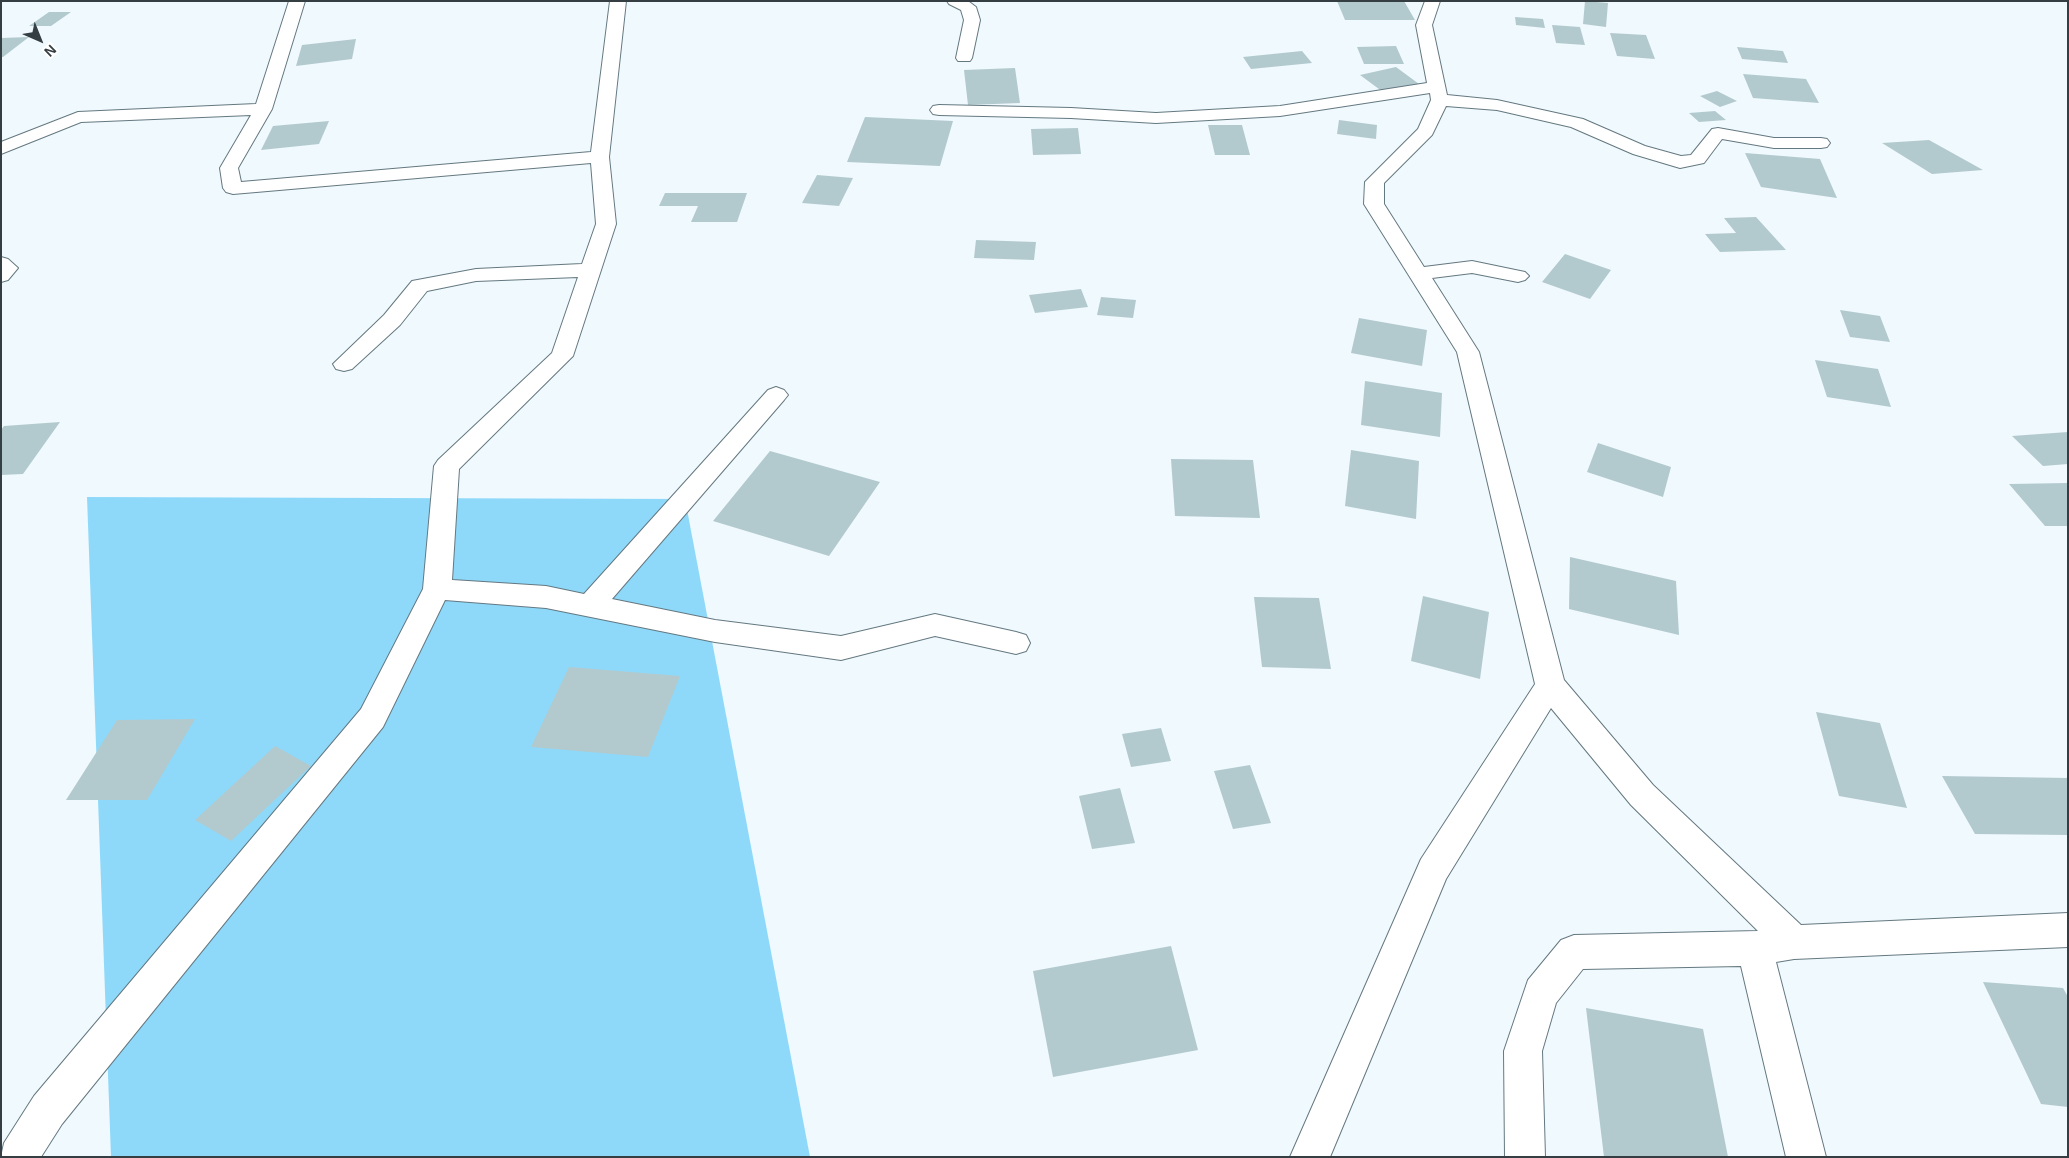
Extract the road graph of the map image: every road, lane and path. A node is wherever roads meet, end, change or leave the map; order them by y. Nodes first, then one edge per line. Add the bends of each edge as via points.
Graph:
1 (297, 1) edge
2 (618, 1) edge
3 (954, 1) edge
4 (1433, 1) edge
5 (964, 58) dead end
6 (1438, 94) junction
7 (262, 109) junction
8 (939, 110) dead end
9 (1821, 143) dead end
10 (1, 149) edge
11 (600, 157) junction
12 (1, 263) edge
13 (591, 270) junction
14 (1418, 274) junction
15 (1, 276) edge
16 (1518, 276) dead end
17 (344, 364) dead end
18 (776, 395) dead end
19 (436, 589) junction
20 (591, 605) junction
21 (1016, 643) dead end
22 (1550, 685) junction
23 (2068, 930) edge
24 (1794, 942) junction
25 (1755, 949) junction
26 (18, 1157) edge
27 (1310, 1157) edge
28 (1525, 1157) edge
29 (1806, 1157) edge

1 - 7 street
2 - 11 street
3 - 5 street via 968,7 972,20
4 - 6 street via 1424,24
6 - 8 street via 1280,111 1156,118
6 - 9 street via 1577,123 1639,150 1680,162 1697,158 1718,133 1774,143
6 - 14 street via 1426,131 1375,182 1374,204
7 - 10 street via 78,117
7 - 11 street via 229,168 233,188
11 - 13 street via 606,224
12 - 15 street via 8,268
13 - 17 street via 476,275 420,286 392,320
13 - 19 street via 562,356 447,466
14 - 16 street via 1472,267
14 - 22 street via 1468,352
18 - 20 street
19 - 20 street via 546,597
19 - 26 street via 372,718 48,1110
20 - 21 street via 715,631 841,648 935,625
22 - 24 street via 1642,795
22 - 27 street via 1433,870
23 - 24 street
24 - 25 street
25 - 28 street via 1574,952 1541,993 1523,1051
25 - 29 street

